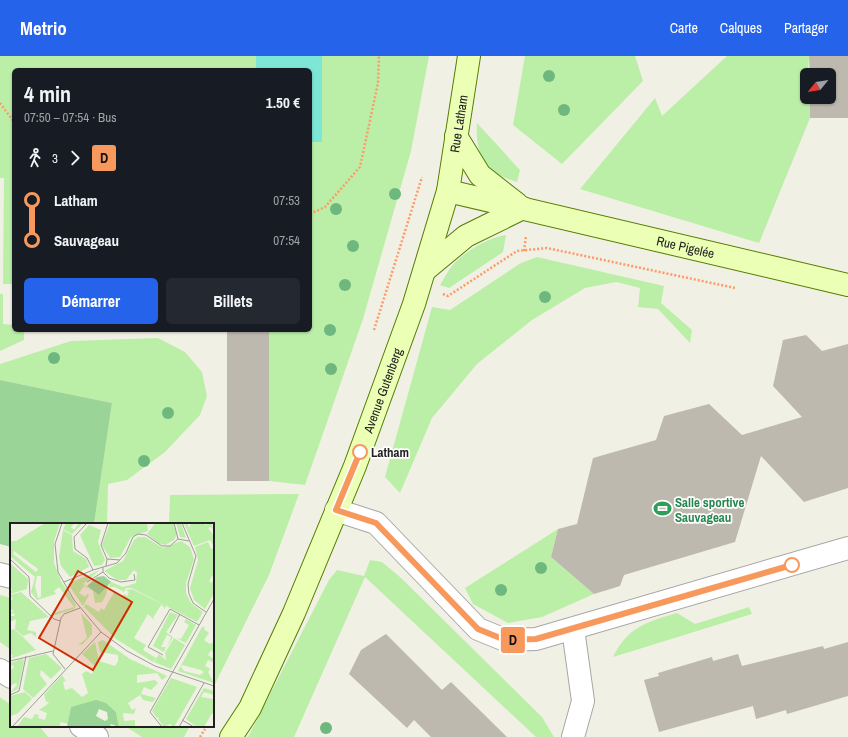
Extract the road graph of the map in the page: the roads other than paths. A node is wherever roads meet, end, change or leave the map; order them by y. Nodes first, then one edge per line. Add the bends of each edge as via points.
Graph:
1 (469, 56) edge
2 (456, 136) junction
3 (448, 191) junction
4 (523, 208) junction
5 (425, 270) junction
6 (848, 285) edge
7 (336, 510) junction
8 (848, 548) edge
9 (0, 574) edge
10 (10, 577) edge
11 (573, 628) junction
12 (0, 670) edge
13 (10, 676) edge
14 (82, 727) edge
15 (97, 737) edge
16 (231, 737) edge
17 (573, 737) edge

1 - 2 main road, Rue Latham
2 - 3 main road, Rue Latham
2 - 4 main road via 480,175
3 - 4 main road, Rue Pigelée
3 - 5 main road, Avenue Gutenberg
4 - 5 main road via 466,236
4 - 6 main road, Rue Pigelée
5 - 7 main road, Avenue Gutenberg via 355,466
7 - 11 street via 376,523 478,629 505,640 536,639
7 - 16 main road, Avenue Gutenberg via 294,613 250,708
8 - 11 street
9 - 10 street
11 - 17 street via 583,701
12 - 13 street
14 - 15 street

